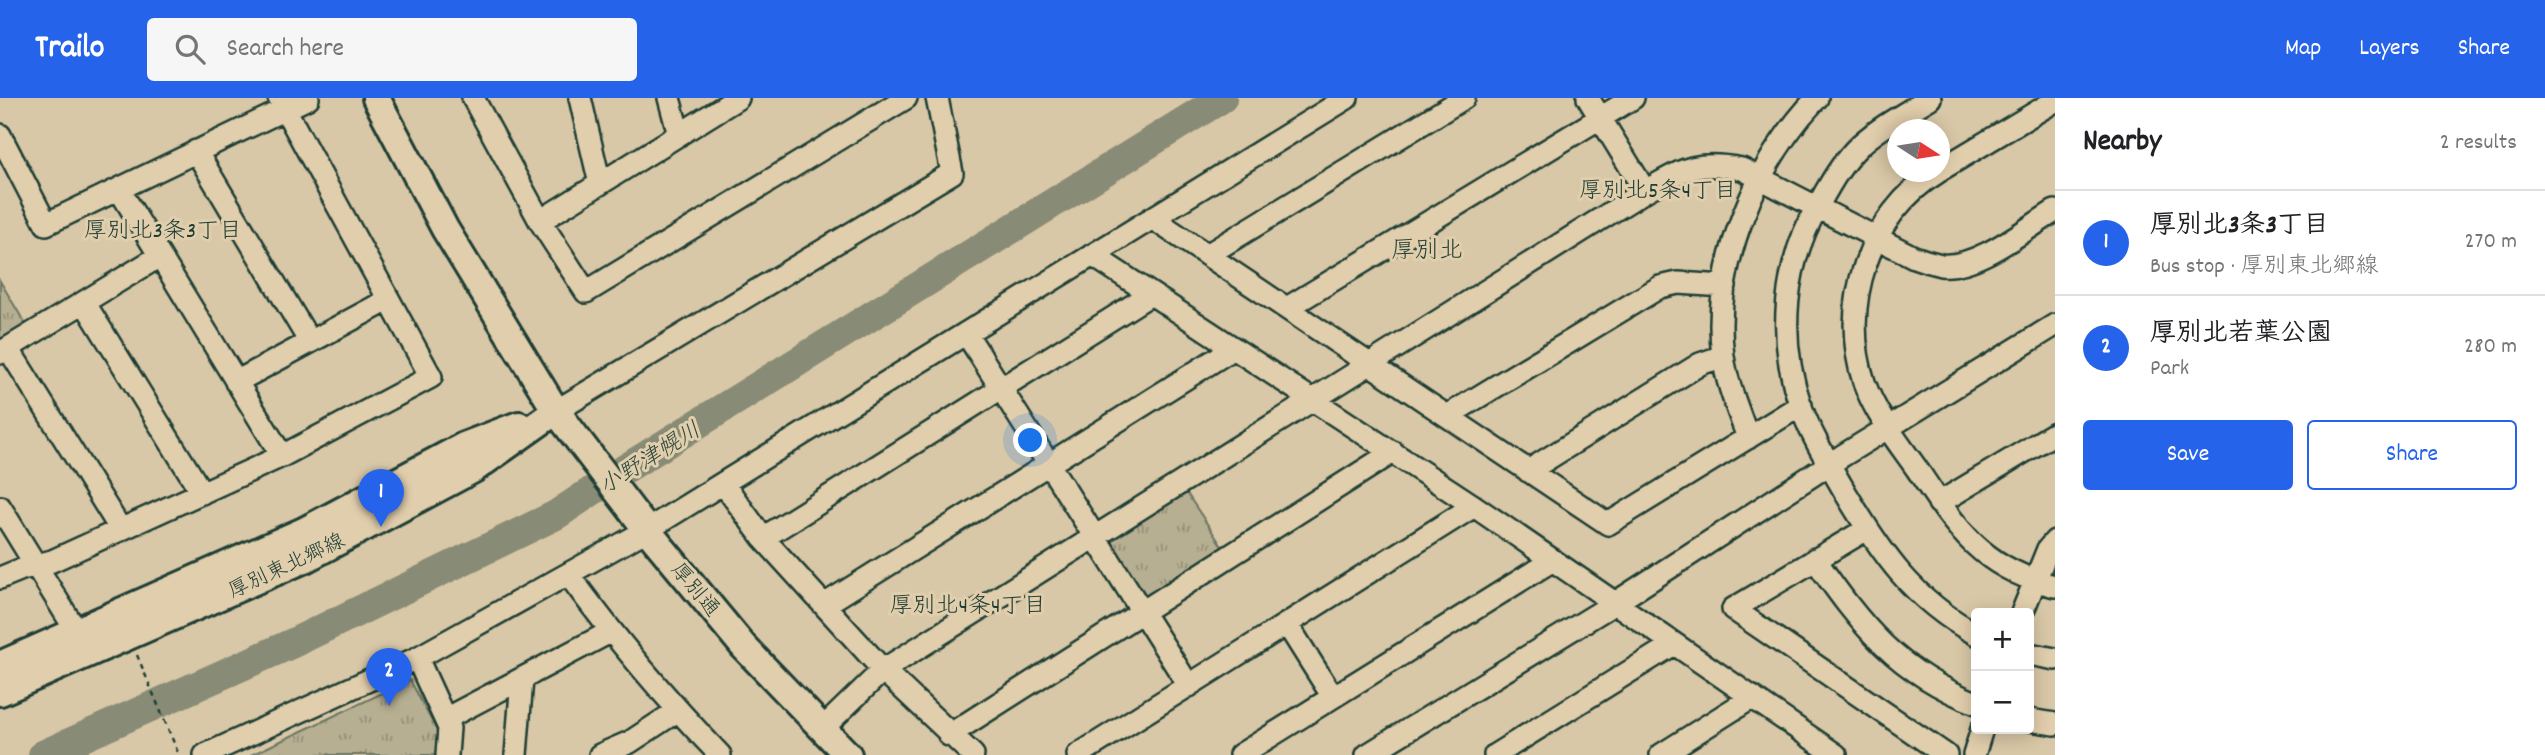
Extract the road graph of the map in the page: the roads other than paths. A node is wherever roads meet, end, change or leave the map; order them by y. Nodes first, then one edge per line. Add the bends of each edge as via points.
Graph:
1 (309, 98) edge
2 (376, 98) edge
3 (473, 98) edge
4 (580, 98) edge
5 (669, 98) edge
6 (738, 98) edge
7 (906, 98) edge
8 (937, 98) edge
9 (1347, 98) edge
10 (1464, 98) edge
11 (1588, 98) edge
12 (1633, 98) edge
13 (1817, 98) edge
14 (1930, 98) edge
15 (281, 104) edge
16 (2050, 105) edge
17 (1600, 117) junction
18 (0, 135) edge
19 (679, 135) junction
20 (197, 151) junction
21 (1950, 164) edge
22 (1759, 178) junction
23 (1920, 182) edge
24 (600, 184) junction
25 (119, 189) junction
26 (1645, 191) junction
27 (1816, 207) junction
28 (2055, 211) edge
29 (1152, 218) junction
30 (540, 221) junction
31 (1877, 239) junction
32 (1207, 255) junction
33 (160, 256) junction
34 (1091, 256) junction
35 (1726, 286) junction
36 (1150, 294) junction
37 (388, 300) junction
38 (84, 302) junction
39 (1287, 308) junction
40 (2055, 325) edge
41 (966, 333) junction
42 (310, 342) junction
43 (1234, 348) junction
44 (4, 350) edge
45 (1723, 356) junction
46 (1369, 364) junction
47 (236, 382) junction
48 (1001, 388) junction
49 (1313, 399) junction
50 (1801, 405) junction
51 (556, 411) junction
52 (1447, 416) junction
53 (1889, 428) junction
54 (2055, 433) edge
55 (1748, 438) junction
56 (1393, 452) junction
57 (282, 456) junction
58 (1048, 464) junction
59 (1829, 465) junction
60 (1528, 471) junction
61 (723, 483) junction
62 (202, 493) junction
63 (1939, 503) junction
64 (1474, 506) junction
65 (0, 507) edge
66 (1867, 529) junction
67 (121, 530) junction
68 (647, 530) junction
69 (1095, 537) junction
70 (764, 538) junction
71 (2055, 541) edge
72 (1815, 559) junction
73 (1553, 560) junction
74 (37, 565) junction
75 (568, 574) junction
76 (0, 578) edge
77 (2034, 580) junction
78 (2055, 586) edge
79 (1615, 603) junction
80 (824, 605) junction
81 (2024, 608) edge
82 (1142, 612) junction
83 (1287, 624) junction
84 (610, 632) junction
85 (1971, 632) edge
86 (83, 642) junction
87 (1674, 644) junction
88 (2034, 655) edge
89 (416, 658) junction
90 (2055, 659) edge
91 (0, 665) edge
92 (883, 670) junction
93 (522, 679) junction
94 (1189, 686) junction
95 (0, 692) edge
96 (1333, 697) junction
97 (1753, 697) junction
98 (1971, 701) edge
99 (677, 711) junction
100 (445, 719) junction
101 (2034, 721) edge
102 (2055, 724) edge
103 (822, 729) junction
104 (1980, 734) edge
105 (949, 735) junction
106 (1832, 754) edge
107 (205, 755) edge
108 (447, 755) edge
109 (516, 755) edge
110 (600, 755) edge
111 (720, 755) edge
112 (848, 755) edge
113 (973, 755) edge
114 (1078, 755) edge
115 (1240, 755) edge
116 (1367, 755) edge
117 (1495, 755) edge
118 (1661, 755) edge
119 (1946, 755) edge
120 (1973, 755) edge

1 - 15 street
2 - 51 main road via 445,229
3 - 30 street
4 - 24 street
5 - 19 street
6 - 19 street
7 - 30 street via 586,292
8 - 51 street via 952,173
9 - 29 street
10 - 32 street
11 - 17 street
12 - 17 street
13 - 22 street via 1784,136
14 - 27 street via 1858,147
15 - 20 street
15 - 37 street
16 - 21 street
17 - 26 street
17 - 39 street
18 - 25 street via 46,224
19 - 24 street
20 - 25 street
20 - 42 street
22 - 26 street via 1741,169 1698,165
22 - 27 street
22 - 35 street via 1746,206
23 - 31 street
24 - 30 street
25 - 33 street
26 - 46 street
27 - 31 street
27 - 50 street via 1793,265 1788,296 1789,358
28 - 31 street via 1964,263 1941,265
29 - 32 street
29 - 34 street
31 - 53 street via 1858,285 1854,333 1865,383
32 - 39 street
33 - 38 street
33 - 47 street
34 - 36 street
34 - 41 street
35 - 45 street
35 - 52 street via 1678,283 1660,287
36 - 43 street
36 - 48 street
37 - 42 street
37 - 57 street via 430,377
38 - 44 street
38 - 62 street
39 - 46 street
40 - 53 street
41 - 48 street
41 - 61 street
42 - 47 street
43 - 49 street
43 - 58 street
44 - 67 street
45 - 55 street
45 - 60 street via 1700,364
46 - 49 street
46 - 52 street
47 - 57 street
48 - 58 street
48 - 70 street
49 - 56 street
49 - 69 street
50 - 55 street
50 - 59 street
51 - 68 main road, 厚別通
51 - 86 main road, 厚別東北郷線 via 474,470 307,558
52 - 60 street
53 - 59 street
53 - 63 street
54 - 63 street
55 - 60 street via 1608,524
56 - 64 street
56 - 82 street
57 - 62 street
58 - 69 street
58 - 80 street
59 - 66 street
59 - 79 street
61 - 68 street
61 - 70 street
62 - 67 street
63 - 77 street via 1983,554
64 - 73 street
64 - 83 street
65 - 74 street
66 - 72 street
66 - 85 street via 1921,596
67 - 74 street
68 - 75 street
68 - 103 main road, 厚別通 via 744,647
69 - 82 street
69 - 92 street
70 - 80 street
71 - 77 street
72 - 98 street via 1882,646 1940,687
72 - 119 street via 1733,609
73 - 79 street
73 - 96 street
74 - 76 street
74 - 86 street
75 - 84 street
75 - 89 street
77 - 78 street
77 - 81 street
79 - 87 street
79 - 116 street
80 - 92 street
82 - 94 street
82 - 105 street
83 - 94 street
83 - 96 street
84 - 93 street
84 - 99 street
86 - 91 main road, 厚別東北郷線
86 - 95 main road, 厚別東北郷線
87 - 97 street
87 - 117 street
88 - 90 street
89 - 100 street
89 - 107 street
92 - 103 street
92 - 105 street
93 - 100 street
93 - 109 street
94 - 114 street
96 - 115 street
97 - 106 street
97 - 118 street
99 - 110 street via 630,742
99 - 111 street
100 - 108 street
101 - 102 street
103 - 112 main road, 厚別通
104 - 120 street
105 - 113 street

